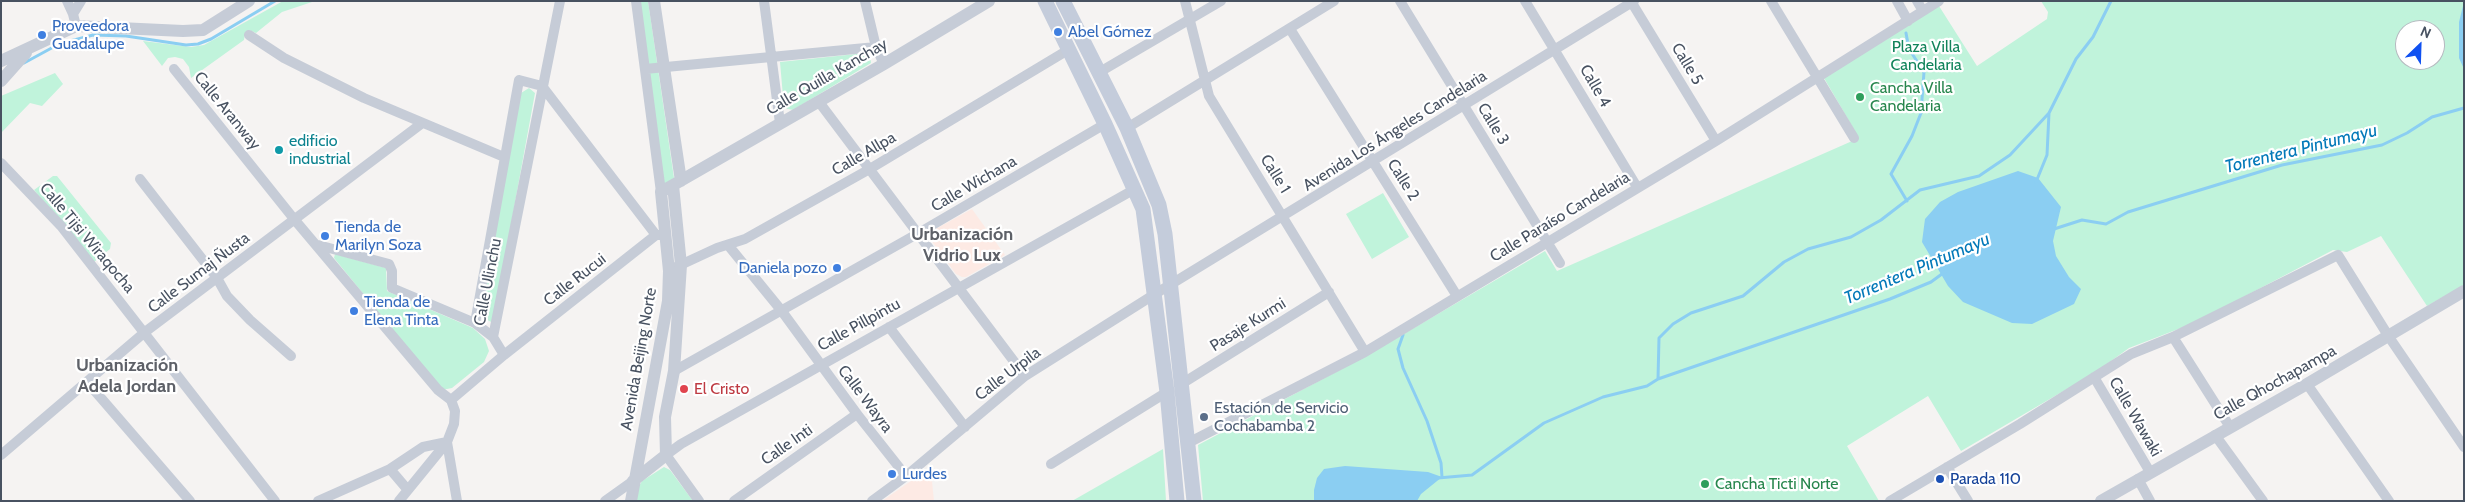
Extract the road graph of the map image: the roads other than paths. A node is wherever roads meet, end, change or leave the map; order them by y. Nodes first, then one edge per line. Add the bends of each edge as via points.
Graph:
1 (67, 1) edge
2 (82, 1) edge
3 (249, 1) edge
4 (560, 1) edge
5 (636, 1) edge
6 (654, 1) edge
7 (764, 1) edge
8 (865, 1) edge
9 (989, 1) edge
10 (1045, 1) edge
11 (1063, 1) edge
12 (1185, 1) edge
13 (1221, 1) edge
14 (1334, 1) edge
15 (1400, 1) edge
16 (1526, 1) edge
17 (1771, 1) edge
18 (1897, 1) edge
19 (1917, 1) edge
20 (1939, 1) edge
21 (1633, 2) edge
22 (1923, 11) junction
23 (75, 20) junction
24 (1190, 21) junction
25 (1908, 21) junction
26 (1290, 29) junction
27 (249, 35) dead end
28 (876, 47) junction
29 (29, 49) junction
30 (1068, 50) junction
31 (1556, 50) junction
32 (772, 58) junction
33 (1, 61) edge
34 (884, 64) junction
35 (663, 67) junction
36 (174, 69) dead end
37 (645, 69) junction
38 (1098, 73) junction
39 (1818, 77) junction
40 (1, 80) edge
41 (1206, 80) junction
42 (542, 86) junction
43 (819, 102) junction
44 (1464, 106) junction
45 (780, 123) junction
46 (421, 124) junction
47 (1105, 124) junction
48 (1127, 128) junction
49 (1854, 138) dead end
50 (1716, 141) junction
51 (504, 157) junction
52 (1373, 161) junction
53 (1, 163) edge
54 (868, 170) junction
55 (140, 179) dead end
56 (677, 183) junction
57 (1637, 187) junction
58 (1135, 189) junction
59 (661, 192) junction
60 (1284, 217) junction
61 (294, 219) junction
62 (917, 234) junction
63 (661, 235) junction
64 (1547, 242) junction
65 (318, 245) junction
66 (728, 245) junction
67 (1560, 263) dead end
68 (675, 268) junction
69 (217, 278) junction
70 (1171, 284) junction
71 (959, 289) junction
72 (2464, 291) edge
73 (1329, 292) junction
74 (1156, 294) junction
75 (1456, 296) junction
76 (781, 310) junction
77 (475, 322) junction
78 (889, 327) junction
79 (145, 332) junction
80 (493, 337) junction
81 (2173, 337) junction
82 (2389, 337) junction
83 (1365, 352) junction
84 (504, 355) junction
85 (291, 356) dead end
86 (821, 365) junction
87 (674, 371) junction
88 (1025, 376) junction
89 (2094, 377) junction
90 (88, 383) junction
91 (1183, 383) junction
92 (2307, 384) junction
93 (1167, 392) junction
94 (452, 400) junction
95 (857, 414) junction
96 (965, 427) junction
97 (2230, 427) junction
98 (2215, 435) junction
99 (447, 442) junction
100 (1188, 442) junction
101 (2464, 447) edge
102 (1, 454) edge
103 (666, 455) junction
104 (1051, 464) dead end
105 (1947, 466) junction
106 (390, 469) junction
107 (2150, 472) junction
108 (906, 476) junction
109 (2138, 479) junction
110 (633, 481) junction
111 (407, 490) junction
112 (190, 501) edge
113 (275, 501) edge
114 (318, 501) edge
115 (399, 501) edge
116 (457, 501) edge
117 (605, 501) edge
118 (631, 501) edge
119 (699, 501) edge
120 (734, 501) edge
121 (872, 501) edge
122 (1177, 501) edge
123 (1194, 501) edge
124 (1890, 501) edge
125 (1968, 501) edge
126 (2101, 501) edge
127 (2150, 501) edge
128 (2263, 501) edge
129 (2389, 501) edge

1 - 23 street
2 - 23 street
3 - 23 street via 203,30 183,31
4 - 42 street, Calle Ulinchu
5 - 37 street, Avenida Beijing Norte
6 - 35 street, Avenida Beijing Norte
7 - 32 street
8 - 28 street
9 - 34 street, Calle Quilla Kanchay
10 - 30 main road
11 - 38 main road
12 - 24 street, Calle 1
13 - 24 street
14 - 26 street
15 - 44 street, Calle 3
16 - 31 street, Calle 4
17 - 39 street
18 - 25 street
19 - 22 street
20 - 22 street, Calle Paraíso Candelaria
21 - 31 street, Avenida Los Ángeles Candelaria
21 - 50 street, Calle 5
22 - 25 street, Calle Paraíso Candelaria
23 - 29 street
24 - 38 street
24 - 41 street, Calle 1
25 - 39 street, Calle Paraíso Candelaria
26 - 41 street
26 - 52 street, Calle 2
27 - 46 street via 284,58
28 - 32 street
28 - 34 street
29 - 33 street
29 - 40 street
30 - 47 main road
30 - 54 street, Calle Allpa
31 - 44 street, Avenida Los Ángeles Candelaria
31 - 57 street, Calle 4
32 - 35 street
32 - 45 street
34 - 43 street, Calle Quilla Kanchay
35 - 37 street
35 - 56 street, Avenida Beijing Norte
36 - 61 street, Calle Aranway
37 - 59 street, Avenida Beijing Norte
38 - 48 main road
39 - 49 street
39 - 50 street, Calle Paraíso Candelaria
41 - 48 street
41 - 60 street, Calle 1 via 1209,96
42 - 51 street via 519,80
42 - 63 street
42 - 80 street, Calle Ulinchu
43 - 45 street, Calle Quilla Kanchay
43 - 54 street
44 - 52 street, Avenida Los Ángeles Candelaria
44 - 64 street, Calle 3
45 - 56 street, Calle Quilla Kanchay
46 - 51 street
46 - 61 street, Calle Sumaj Ñusta
47 - 58 main road
47 - 62 street, Calle Wichana
48 - 70 main road via 1159,205
50 - 57 street, Calle Paraíso Candelaria
51 - 77 street
52 - 60 street, Avenida Los Ángeles Candelaria
52 - 75 street, Calle 2
53 - 79 street, Calle Tijsi Wiraqocha via 61,226
54 - 62 street
54 - 66 street, Calle Allpa via 745,239
55 - 69 street
56 - 59 street
56 - 68 street, Avenida Beijing Norte
57 - 64 street, Calle Paraíso Candelaria
58 - 71 street, Calle Pillpintu
58 - 74 main road via 1146,224
59 - 63 street, Avenida Beijing Norte
60 - 70 street, Avenida Los Ángeles Candelaria
60 - 73 street, Calle 1
61 - 65 street, Calle Aranway
61 - 69 street, Calle Sumaj Ñusta
62 - 71 street
62 - 76 street, Calle Wichana
63 - 68 street, Avenida Beijing Norte
63 - 84 street, Calle Rucui
64 - 67 street, Calle 3
64 - 75 street, Calle Paraíso Candelaria
65 - 77 street via 389,264 392,288
65 - 94 street, Calle Aranway via 438,390
66 - 68 street, Calle Allpa
66 - 76 street, Calle Wayra
68 - 87 street, Avenida Beijing Norte
68 - 110 street, Avenida Beijing Norte
69 - 79 street, Calle Sumaj Ñusta
69 - 85 street via 239,308
70 - 74 street, Calle Urpila
70 - 91 main road
71 - 78 street, Calle Pillpintu
71 - 88 street
72 - 82 street, Calle Qhochapampa
73 - 83 street, Calle 1
73 - 91 street, Pasaje Kurmi
74 - 88 street, Calle Urpila
74 - 93 main road
75 - 83 street, Calle Paraíso Candelaria
76 - 86 street, Calle Wayra
76 - 87 street, Calle Wichana
77 - 80 street
78 - 86 street, Calle Pillpintu
78 - 96 street
79 - 90 street, Calle Sumaj Ñusta
79 - 113 street, Calle Tijsi Wiraqocha
80 - 84 street, Calle Ulinchu
81 - 82 street via 2338,255
81 - 89 street via 2131,354
81 - 97 street
82 - 92 street, Calle Qhochapampa
82 - 101 street
83 - 100 street, Calle Paraíso Candelaria
84 - 94 street
86 - 95 street, Calle Wayra
86 - 103 street, Calle Pillpintu
87 - 103 street, Avenida Beijing Norte via 665,417
88 - 96 street, Calle Urpila
89 - 105 street
89 - 107 street, Calle Wawaki
90 - 102 street, Calle Sumaj Ñusta
90 - 112 street
91 - 100 main road
92 - 97 street, Calle Qhochapampa
92 - 129 street
93 - 104 street
93 - 122 main road
94 - 99 street via 454,424
95 - 108 street, Calle Wayra
95 - 120 street, Calle Inti
96 - 108 street, Calle Urpila
97 - 98 street, Calle Qhochapampa
98 - 107 street, Calle Qhochapampa
98 - 128 street
99 - 106 street via 423,447
99 - 111 street
99 - 116 street
100 - 123 main road
103 - 110 street, Calle Pillpintu
103 - 119 street
105 - 124 street
105 - 125 street
106 - 111 street
106 - 114 street
107 - 109 street, Calle Qhochapampa
108 - 121 street, Calle Urpila
109 - 126 street, Calle Qhochapampa
109 - 127 street, Calle Wawaki
110 - 117 street, Calle Pillpintu
110 - 118 street, Avenida Beijing Norte
111 - 115 street

